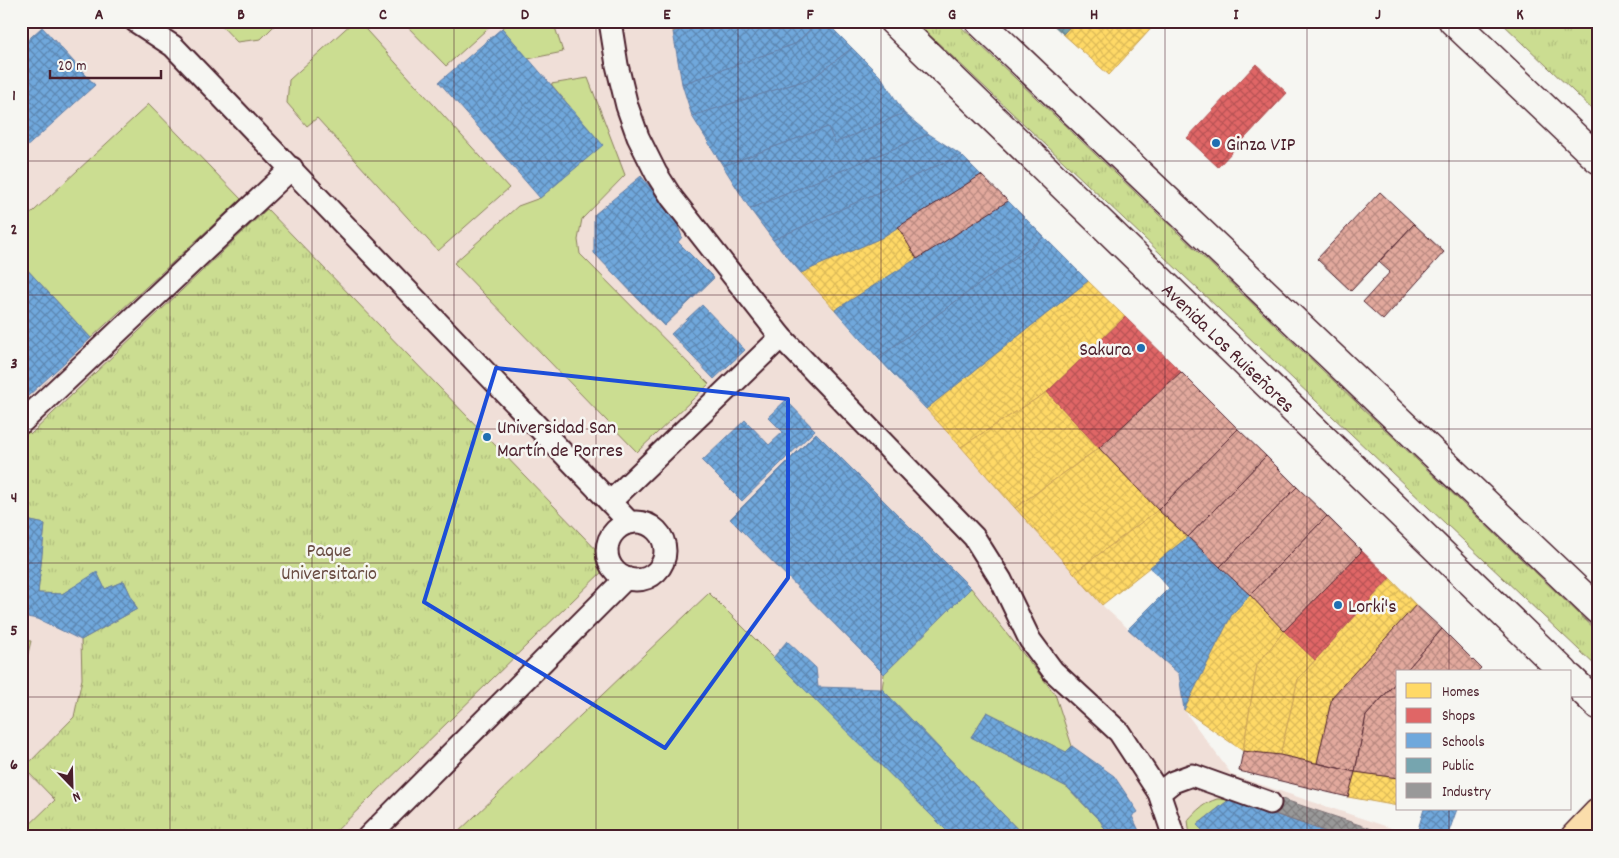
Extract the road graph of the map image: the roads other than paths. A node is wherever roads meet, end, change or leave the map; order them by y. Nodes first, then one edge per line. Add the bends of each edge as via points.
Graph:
1 (135, 21) edge
2 (610, 21) edge
3 (893, 21) edge
4 (979, 21) edge
5 (1453, 21) edge
6 (1598, 159) edge
7 (292, 168) junction
8 (781, 337) junction
9 (21, 423) edge
10 (610, 502) junction
11 (630, 523) junction
12 (626, 578) junction
13 (1598, 610) edge
14 (1562, 670) edge
15 (1572, 680) edge
16 (1598, 705) edge
17 (1159, 793) junction
18 (1270, 803) dead end
19 (1598, 813) edge
20 (368, 837) edge
21 (1174, 837) edge
22 (1575, 837) edge

1 - 7 lane via 173,46
2 - 8 lane via 627,106 656,173 697,231
3 - 14 main road, Avenida Los Ruiseñores
4 - 13 main road
5 - 6 main road
7 - 9 lane
7 - 10 lane
8 - 10 lane
8 - 17 lane via 974,536 1001,580 1030,640 1053,671 1119,732
10 - 11 lane
11 - 12 lane via 616,529 607,546 611,565
11 - 12 lane via 644,523 659,532 665,549 664,559 654,573 646,578
12 - 20 lane
15 - 16 main road
17 - 18 lane via 1173,782 1192,775
17 - 21 lane
19 - 22 main road

